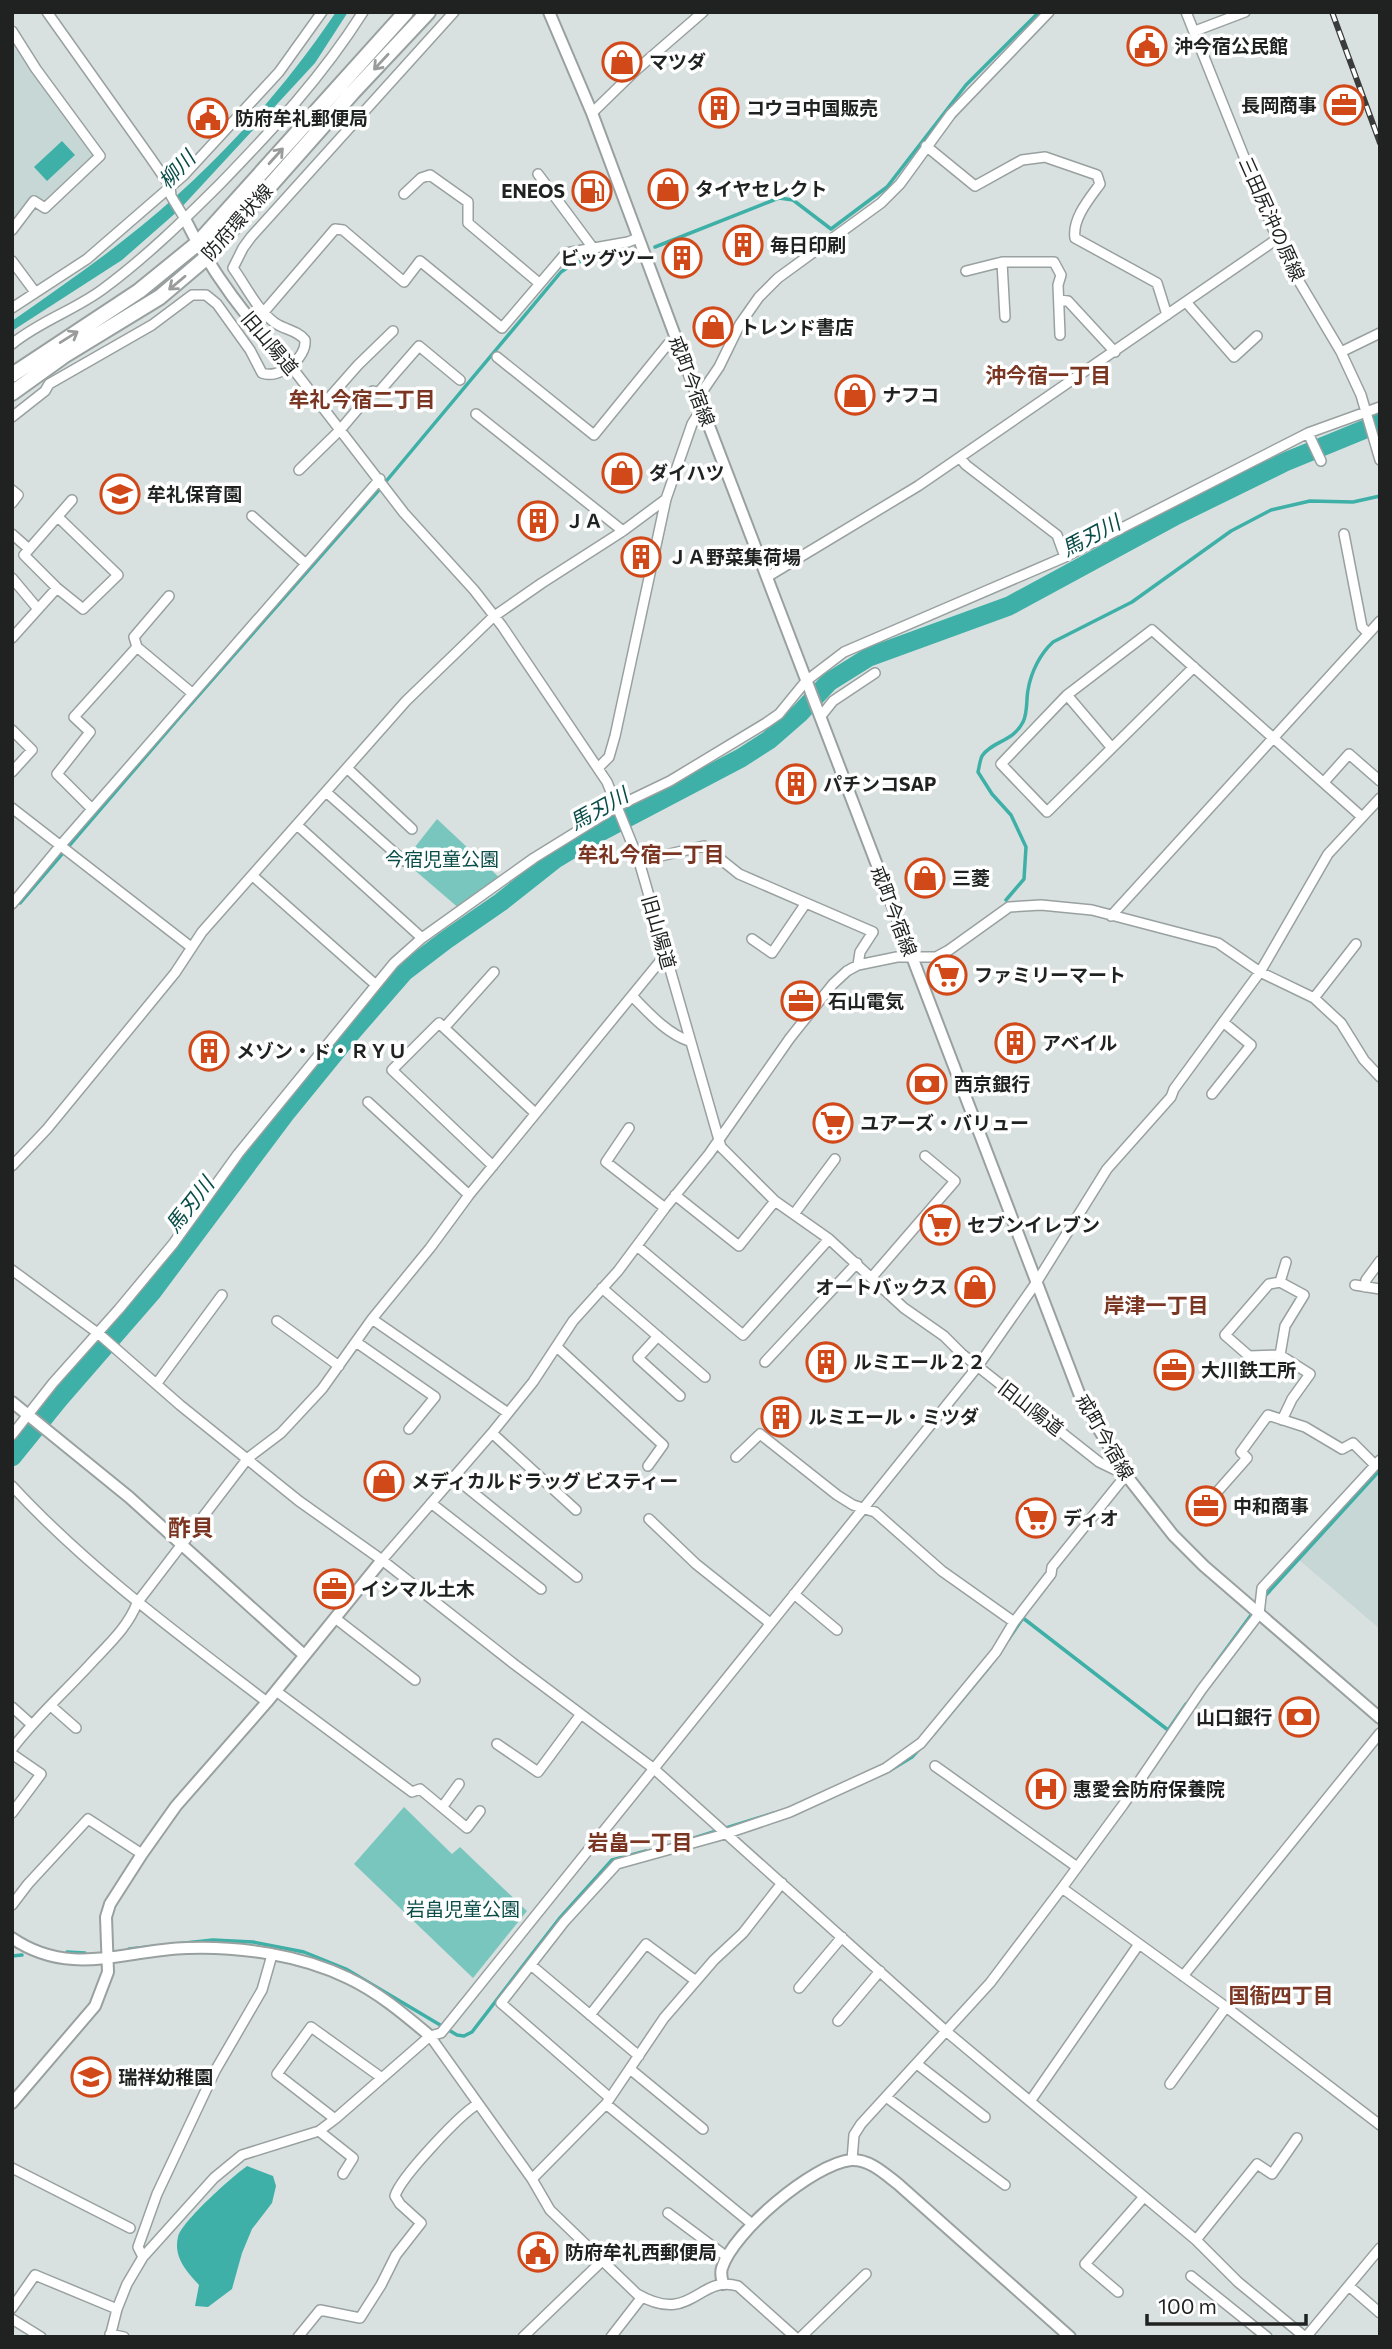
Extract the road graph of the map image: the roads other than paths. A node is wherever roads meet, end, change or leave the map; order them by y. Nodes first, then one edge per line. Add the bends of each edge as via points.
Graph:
1 (47, 12) edge
2 (322, 12) edge
3 (363, 12) edge
4 (406, 12) edge
5 (428, 12) edge
6 (454, 12) edge
7 (550, 12) edge
8 (703, 12) edge
9 (1049, 12) edge
10 (1186, 12) edge
11 (1245, 12) edge
12 (12, 31) edge
13 (1195, 31) junction
14 (592, 113) junction
15 (926, 146) junction
16 (538, 174) dead end
17 (170, 191) junction
18 (404, 194) dead end
19 (183, 216) junction
20 (12, 230) edge
21 (638, 238) junction
22 (1277, 239) junction
23 (198, 243) junction
24 (593, 248) junction
25 (206, 258) junction
26 (12, 261) edge
27 (1002, 262) junction
28 (966, 271) dead end
29 (539, 283) junction
30 (35, 292) junction
31 (1059, 300) junction
32 (1186, 302) junction
33 (12, 308) edge
34 (263, 313) junction
35 (1167, 315) junction
36 (1005, 317) dead end
37 (393, 331) dead end
38 (1380, 333) edge
39 (1060, 335) dead end
40 (1257, 336) dead end
41 (676, 339) junction
42 (12, 344) edge
43 (1115, 352) junction
44 (1341, 352) junction
45 (497, 357) dead end
46 (290, 365) junction
47 (12, 375) edge
48 (460, 380) dead end
49 (696, 392) junction
50 (12, 393) edge
51 (321, 407) junction
52 (1380, 407) edge
53 (704, 413) junction
54 (476, 414) dead end
55 (1367, 414) junction
56 (12, 417) edge
57 (340, 430) junction
58 (1309, 436) junction
59 (960, 458) junction
60 (1320, 460) dead end
61 (1380, 460) edge
62 (299, 470) dead end
63 (380, 479) junction
64 (12, 490) edge
65 (666, 499) junction
66 (72, 500) dead end
67 (12, 503) edge
68 (252, 516) dead end
69 (58, 517) junction
70 (623, 531) junction
71 (12, 534) edge
72 (1344, 534) dead end
73 (29, 549) junction
74 (1065, 557) junction
75 (306, 564) junction
76 (767, 577) junction
77 (12, 578) edge
78 (57, 588) junction
79 (169, 596) dead end
80 (38, 609) junction
81 (493, 617) junction
82 (1380, 621) edge
83 (1368, 633) junction
84 (12, 638) edge
85 (137, 647) junction
86 (1194, 667) junction
87 (875, 673) dead end
88 (807, 683) junction
89 (192, 693) junction
90 (1067, 695) junction
91 (820, 714) junction
92 (12, 730) edge
93 (1274, 737) junction
94 (1112, 748) junction
95 (347, 768) junction
96 (598, 768) junction
97 (12, 772) edge
98 (1380, 781) edge
99 (1324, 782) junction
100 (326, 792) junction
101 (1380, 798) edge
102 (12, 808) edge
103 (619, 808) junction
104 (92, 809) junction
105 (1362, 817) junction
106 (297, 825) junction
107 (412, 829) dead end
108 (60, 846) junction
109 (404, 861) dead end
110 (639, 861) junction
111 (253, 876) junction
112 (806, 903) junction
113 (12, 904) edge
114 (1111, 916) junction
115 (422, 938) junction
116 (752, 939) dead end
117 (1356, 944) dead end
118 (191, 947) junction
119 (666, 954) junction
120 (912, 958) junction
121 (858, 965) junction
122 (494, 972) dead end
123 (1259, 972) junction
124 (376, 985) junction
125 (632, 996) junction
126 (1314, 998) junction
127 (1223, 1022) junction
128 (444, 1028) junction
129 (689, 1041) junction
130 (1380, 1077) edge
131 (1212, 1094) dead end
132 (368, 1102) dead end
133 (535, 1113) junction
134 (629, 1128) dead end
135 (719, 1140) junction
136 (925, 1156) dead end
137 (835, 1159) dead end
138 (493, 1166) junction
139 (12, 1167) edge
140 (469, 1195) junction
141 (675, 1195) junction
142 (775, 1201) junction
143 (665, 1208) junction
144 (794, 1214) junction
145 (828, 1239) junction
146 (637, 1246) junction
147 (1380, 1261) edge
148 (1286, 1262) dead end
149 (858, 1264) junction
150 (12, 1270) edge
151 (873, 1277) junction
152 (1280, 1282) junction
153 (1036, 1283) junction
154 (603, 1288) junction
155 (1380, 1289) edge
156 (222, 1295) dead end
157 (372, 1319) junction
158 (277, 1321) dead end
159 (99, 1334) junction
160 (658, 1336) junction
161 (356, 1342) junction
162 (557, 1348) junction
163 (1280, 1355) junction
164 (765, 1362) dead end
165 (339, 1366) junction
166 (978, 1366) junction
167 (705, 1377) dead end
168 (157, 1383) junction
169 (680, 1396) dead end
170 (12, 1402) edge
171 (508, 1413) junction
172 (29, 1416) junction
173 (1282, 1420) junction
174 (409, 1429) dead end
175 (492, 1433) junction
176 (12, 1435) edge
177 (736, 1457) dead end
178 (248, 1458) junction
179 (1377, 1462) edge
180 (648, 1466) dead end
181 (1126, 1475) junction
182 (454, 1477) junction
183 (12, 1486) edge
184 (1217, 1492) dead end
185 (431, 1503) junction
186 (864, 1507) junction
187 (576, 1510) dead end
188 (649, 1519) dead end
189 (182, 1544) junction
190 (382, 1560) junction
191 (577, 1577) dead end
192 (541, 1589) dead end
193 (794, 1594) junction
194 (137, 1603) junction
195 (1259, 1614) junction
196 (335, 1618) junction
197 (1014, 1622) junction
198 (769, 1623) junction
199 (837, 1630) dead end
200 (304, 1655) junction
201 (415, 1679) dead end
202 (276, 1691) junction
203 (267, 1702) junction
204 (51, 1706) junction
205 (12, 1707) edge
206 (581, 1714) junction
207 (1380, 1718) edge
208 (31, 1724) junction
209 (76, 1728) dead end
210 (1380, 1733) edge
211 (497, 1744) dead end
212 (12, 1751) edge
213 (935, 1766) dead end
214 (653, 1768) junction
215 (458, 1784) dead end
216 (443, 1807) junction
217 (480, 1811) dead end
218 (12, 1813) edge
219 (725, 1834) junction
220 (142, 1854) junction
221 (1077, 1867) junction
222 (782, 1883) junction
223 (1062, 1888) junction
224 (12, 1905) edge
225 (842, 1937) junction
226 (14, 1941) edge
227 (1139, 1944) junction
228 (272, 1955) junction
229 (108, 1959) junction
230 (531, 1965) junction
231 (880, 1971) junction
232 (1184, 1976) junction
233 (696, 1981) junction
234 (799, 1988) dead end
235 (1226, 2007) junction
236 (590, 2015) junction
237 (838, 2021) dead end
238 (947, 2032) junction
239 (430, 2036) junction
240 (639, 2056) junction
241 (917, 2064) junction
242 (630, 2069) junction
243 (382, 2078) junction
244 (1170, 2084) dead end
245 (886, 2097) junction
246 (1031, 2100) junction
247 (608, 2101) junction
248 (12, 2103) edge
249 (478, 2104) junction
250 (985, 2117) dead end
251 (335, 2119) junction
252 (1380, 2124) edge
253 (703, 2129) dead end
254 (319, 2130) junction
255 (1297, 2138) dead end
256 (852, 2160) junction
257 (12, 2168) edge
258 (343, 2174) dead end
259 (532, 2179) junction
260 (1005, 2185) dead end
261 (1143, 2198) junction
262 (668, 2213) dead end
263 (752, 2224) junction
264 (130, 2228) dead end
265 (1196, 2240) junction
266 (1380, 2248) edge
267 (143, 2258) junction
268 (727, 2258) junction
269 (602, 2261) junction
270 (866, 2274) dead end
271 (1191, 2276) dead end
272 (723, 2284) junction
273 (1349, 2286) junction
274 (1118, 2292) dead end
275 (642, 2297) junction
276 (12, 2308) edge
277 (117, 2309) junction
278 (1380, 2313) edge
279 (12, 2319) edge
280 (110, 2335) edge
281 (525, 2336) edge
282 (41, 2337) edge
283 (124, 2337) edge
284 (298, 2337) edge
285 (611, 2337) edge
286 (795, 2337) edge
287 (801, 2337) edge
288 (1070, 2337) edge
289 (1266, 2337) edge
290 (1306, 2337) edge

1 - 17 street
2 - 17 street via 279,72
3 - 19 street via 304,95
23 -> 4 main road, 防府環状線
5 -> 25 main road, 防府環状線
6 - 34 street via 243,248 233,268
7 - 14 street, 戒町今宿線
8 - 14 street
9 - 15 street
10 - 13 street, 三田尻沖の原線
11 - 13 street
12 - 20 street via 100,156 45,208 34,201
13 - 22 street, 三田尻沖の原線
14 - 21 street, 戒町今宿線
15 - 35 street via 975,186 1022,160 1045,157 1097,175 1100,184 1084,205 1075,238 1157,283
15 - 49 street via 881,203 759,297 719,367
16 - 24 street
17 - 19 street
17 - 30 street via 95,253
18 - 29 street via 429,175 468,202 468,223
19 - 23 street, 旧山陽道
19 - 42 street via 103,289
21 - 24 street
21 - 41 street, 戒町今宿線
22 - 32 street
22 - 44 street, 三田尻沖の原線
23 - 25 street, 旧山陽道
47 -> 23 main road, 防府環状線 via 139,291
24 - 29 street via 565,253
25 - 46 street, 旧山陽道 via 247,317
25 -> 50 main road, 防府環状線 via 160,297
26 - 30 street
27 - 28 street
27 - 31 street via 1054,262 1061,275
27 - 36 street
29 - 34 street via 502,328 420,261 404,282 343,230 335,229
30 - 33 street
31 - 39 street
31 - 43 street via 1068,301
32 - 35 street
32 - 40 street via 1234,357
34 - 46 street via 305,340 303,353
35 - 43 street
37 - 51 street
38 - 44 street
41 - 45 street via 594,435
41 - 49 street, 戒町今宿線
43 - 59 street
44 - 55 street, 三田尻沖の原線
46 - 51 street, 旧山陽道
46 - 56 street via 278,375 262,373 217,304 206,295 192,295 152,325 49,384
48 - 57 street via 419,346
49 - 53 street, 戒町今宿線
51 - 57 street, 旧山陽道
52 - 55 street
53 - 65 street via 692,424
53 - 76 street, 戒町今宿線
54 - 70 street
55 - 58 street
55 - 61 street, 三田尻沖の原線
57 - 62 street
57 - 63 street, 旧山陽道
58 - 60 street
58 - 74 street
59 - 74 street via 1057,535
59 - 76 street
63 - 75 street
63 - 81 street, 旧山陽道
64 - 67 street via 18,495
65 - 70 street
65 - 96 street via 615,736 609,757
66 - 69 street
68 - 75 street
69 - 73 street
69 - 78 street via 118,575 83,609
70 - 81 street
71 - 73 street
72 - 83 street
73 - 78 street via 24,555
74 - 88 street via 844,652
75 - 89 street
76 - 88 street, 戒町今宿線
77 - 80 street
78 - 80 street
79 - 85 street via 134,637
80 - 84 street
81 - 95 street via 406,701
81 - 96 street, 旧山陽道
82 - 83 street
83 - 93 street
85 - 89 street
85 - 104 street via 74,717 90,732 57,774
86 - 90 street via 1153,630
86 - 93 street
86 - 94 street
87 - 91 street
88 - 91 street, 戒町今宿線
88 - 103 street via 766,723
89 - 104 street
90 - 94 street
90 - 94 street via 1001,764 1047,812
91 - 120 street, 戒町今宿線
92 - 97 street via 32,750
93 - 99 street
93 - 114 street
95 - 100 street
95 - 107 street
96 - 103 street, 旧山陽道
98 - 99 street via 1349,754
99 - 105 street
100 - 106 street
100 - 109 street
101 - 105 street
102 - 108 street
103 - 110 street, 旧山陽道
103 - 115 street via 523,865
104 - 108 street
105 - 123 street via 1328,854
106 - 111 street
106 - 115 street
108 - 113 street
108 - 118 street
110 - 112 street via 704,846 738,874
110 - 119 street, 旧山陽道
111 - 118 street
111 - 124 street
112 - 116 street via 772,953
112 - 121 street via 873,932 860,952
114 - 120 street via 1092,909 1009,907 936,957
114 - 123 street via 1218,943
115 - 124 street
117 - 126 street
118 - 139 street via 175,973
119 - 125 street
119 - 129 street, 旧山陽道
120 - 121 street
120 - 153 street, 戒町今宿線
121 - 135 street via 833,984 790,1038
122 - 128 street
123 - 126 street
123 - 127 street
124 - 159 street
125 - 129 street via 654,1018
125 - 133 street
126 - 130 street via 1341,1023
127 - 131 street via 1251,1045
127 - 153 street via 1171,1097 1107,1169
128 - 133 street
128 - 138 street via 439,1023 392,1070
129 - 135 street, 旧山陽道
132 - 140 street
133 - 138 street
134 - 143 street via 606,1162
135 - 141 street
135 - 142 street, 旧山陽道
136 - 151 street via 955,1181
137 - 144 street
138 - 140 street
140 - 157 street
141 - 142 street via 738,1246
141 - 143 street
142 - 144 street, 旧山陽道
143 - 146 street
144 - 145 street, 旧山陽道
145 - 146 street via 743,1335
145 - 149 street, 旧山陽道
146 - 154 street
147 - 155 street via 1360,1286
148 - 152 street
149 - 151 street, 旧山陽道
149 - 164 street
150 - 159 street
151 - 166 street, 旧山陽道 via 904,1308
152 - 163 street via 1304,1295 1285,1326
152 - 163 street via 1269,1284 1225,1335 1249,1356
153 - 166 street
153 - 181 street, 戒町今宿線 via 1082,1401
154 - 160 street
154 - 162 street via 573,1321
156 - 168 street
157 - 161 street
157 - 171 street
158 - 165 street
159 - 168 street
159 - 172 street
160 - 167 street
160 - 169 street via 638,1358
161 - 165 street
161 - 174 street via 435,1397
162 - 171 street
162 - 180 street via 663,1445
163 - 173 street via 1310,1374
165 - 178 street via 281,1433
166 - 181 street, 旧山陽道 via 1099,1462
166 - 186 street
168 - 178 street
170 - 172 street
171 - 175 street
172 - 176 street
172 - 189 street
173 - 179 street via 1305,1427 1342,1449 1353,1443
173 - 184 street via 1268,1415 1241,1452 1247,1458
175 - 182 street
175 - 187 street
177 - 186 street via 760,1434 837,1495
178 - 189 street
178 - 190 street
179 - 195 street via 1262,1588
181 - 195 street, 戒町今宿線 via 1173,1535
181 - 197 street
182 - 185 street
182 - 191 street
183 - 194 street via 42,1519
185 - 190 street
185 - 192 street
186 - 193 street
186 - 197 street
188 - 198 street
189 - 194 street
189 - 200 street
190 - 196 street
190 - 206 street
193 - 198 street
193 - 199 street
194 - 203 street
194 - 204 street via 114,1639
195 - 207 street, 戒町今宿線
195 - 221 street
196 - 200 street
196 - 201 street
197 - 219 street via 996,1652 921,1743 886,1768 790,1812
198 - 214 street
200 - 202 street
202 - 203 street
202 - 216 street via 412,1791 419,1789
203 - 220 street via 176,1805
204 - 208 street
204 - 209 street
205 - 208 street
206 - 211 street via 538,1772
206 - 214 street
208 - 212 street
210 - 232 street
212 - 218 street via 41,1774
213 - 221 street
214 - 219 street
214 - 239 street via 441,2032
215 - 216 street
216 - 217 street via 467,1828
219 - 222 street
219 - 230 street via 617,1864
220 - 224 street via 88,1819
220 - 229 street via 110,1904 106,1917
221 - 223 street
222 - 225 street
222 - 233 street via 743,1933
223 - 227 street
223 - 238 street
225 - 231 street
225 - 234 street
226 - 229 street via 47,1956
227 - 232 street
227 - 246 street
228 - 229 street via 186,1948
228 - 239 street via 348,1978
228 - 267 street via 262,1990 215,2071 157,2194 138,2247
229 - 248 street via 95,2006
230 - 236 street
230 - 247 street via 502,2007
231 - 237 street
231 - 238 street
232 - 235 street
233 - 236 street via 646,1944
233 - 240 street
235 - 244 street
235 - 252 street
236 - 240 street
238 - 241 street
238 - 246 street
239 - 243 street
239 - 249 street
240 - 242 street
241 - 245 street
241 - 250 street
242 - 247 street
242 - 253 street
243 - 251 street
243 - 251 street via 311,2027 277,2074
245 - 256 street via 854,2134
245 - 260 street
246 - 261 street
247 - 259 street
247 - 263 street
249 - 259 street
249 - 284 street via 397,2187 395,2196 421,2222 360,2318 320,2310
251 - 254 street
254 - 258 street via 353,2158
254 - 267 street via 242,2155 214,2178
255 - 265 street via 1272,2174 1257,2164
256 - 263 street via 828,2168 785,2195
256 - 288 street via 871,2164 898,2184
257 - 264 street
259 - 269 street via 550,2210
261 - 265 street
261 - 274 street via 1086,2264
262 - 268 street
263 - 268 street
265 - 290 street via 1238,2282
266 - 273 street
267 - 277 street
268 - 272 street via 721,2271
269 - 275 street
269 - 281 street
270 - 287 street
271 - 289 street
272 - 275 street via 670,2305
272 - 286 street via 738,2286
273 - 278 street
273 - 290 street
275 - 285 street
276 - 277 street via 35,2275
277 - 280 street
279 - 282 street
280 - 283 street

